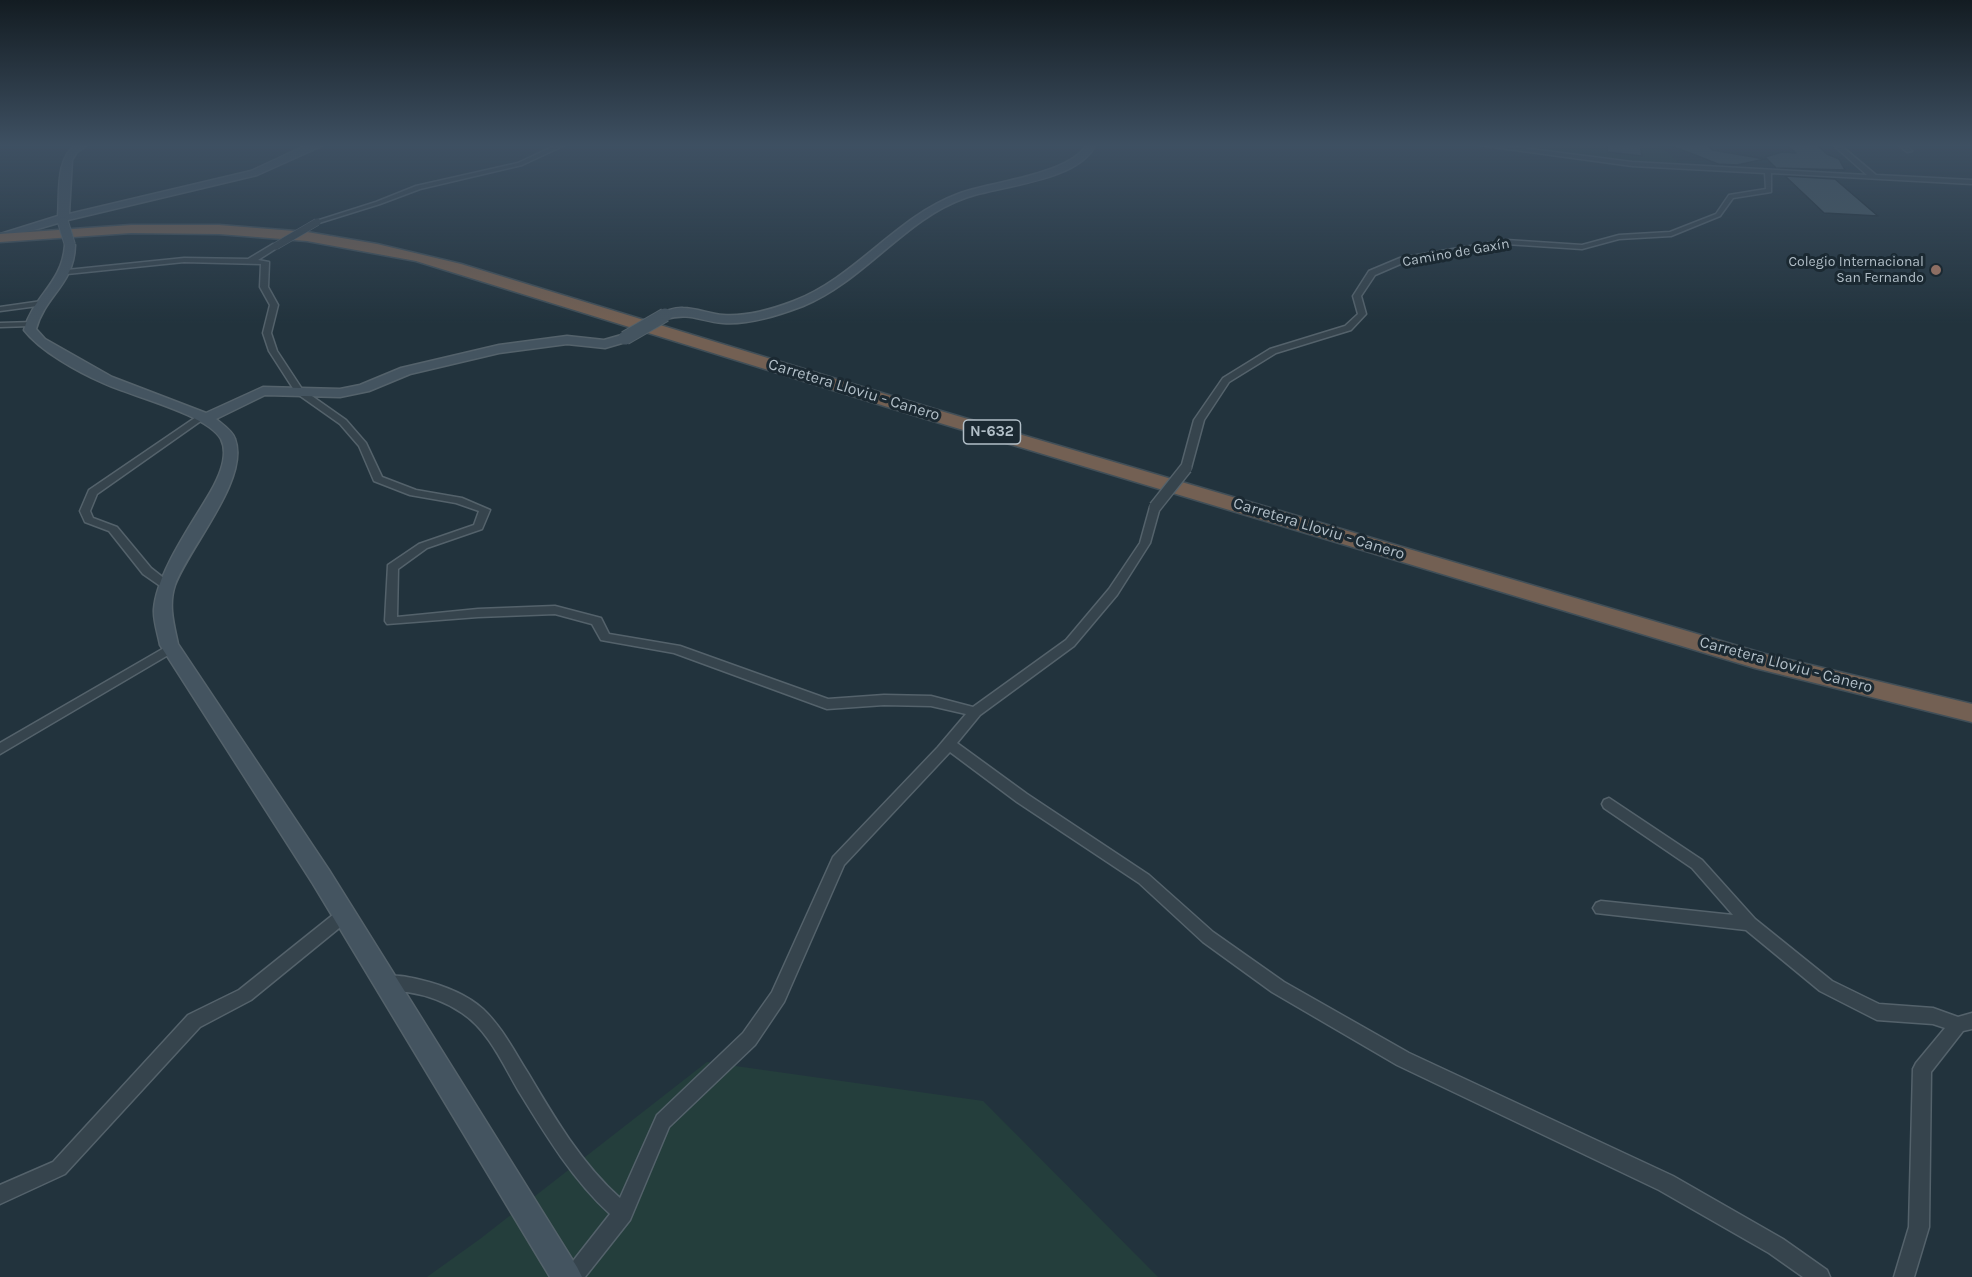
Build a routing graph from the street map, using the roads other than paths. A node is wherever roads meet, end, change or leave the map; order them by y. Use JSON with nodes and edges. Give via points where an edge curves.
{"nodes":[{"id":1,"x":64,"y":204,"type":"edge"},
{"id":2,"x":130,"y":204,"type":"edge"},
{"id":3,"x":376,"y":204,"type":"edge"},
{"id":4,"x":944,"y":204,"type":"edge"},
{"id":5,"x":1726,"y":204,"type":"edge"},
{"id":6,"x":63,"y":220,"type":"junction"},
{"id":7,"x":0,"y":237,"type":"edge"},
{"id":8,"x":249,"y":261,"type":"junction"},
{"id":9,"x":67,"y":272,"type":"junction"},
{"id":10,"x":42,"y":303,"type":"junction"},
{"id":11,"x":0,"y":309,"type":"edge"},
{"id":12,"x":31,"y":324,"type":"junction"},
{"id":13,"x":0,"y":325,"type":"edge"},
{"id":14,"x":299,"y":391,"type":"junction"},
{"id":15,"x":204,"y":417,"type":"junction"},
{"id":16,"x":166,"y":586,"type":"junction"},
{"id":17,"x":171,"y":648,"type":"junction"},
{"id":18,"x":975,"y":712,"type":"junction"},
{"id":19,"x":1972,"y":713,"type":"edge"},
{"id":20,"x":949,"y":744,"type":"junction"},
{"id":21,"x":0,"y":749,"type":"edge"},
{"id":22,"x":1609,"y":804,"type":"dead end"},
{"id":23,"x":1602,"y":908,"type":"dead end"},
{"id":24,"x":344,"y":915,"type":"junction"},
{"id":25,"x":1750,"y":924,"type":"junction"},
{"id":26,"x":386,"y":983,"type":"junction"},
{"id":27,"x":1965,"y":1023,"type":"edge"},
{"id":28,"x":0,"y":1195,"type":"edge"},
{"id":29,"x":623,"y":1214,"type":"junction"},
{"id":30,"x":567,"y":1277,"type":"edge"},
{"id":31,"x":573,"y":1277,"type":"edge"},
{"id":32,"x":1820,"y":1277,"type":"edge"},
{"id":33,"x":1904,"y":1277,"type":"edge"}],
"edges":[{"from":1,"to":6,"type":"street"},
{"from":2,"to":6,"type":"street"},
{"from":3,"to":8,"type":"street","bridge":true,"via":[[317,222]]},
{"from":4,"to":14,"type":"street","bridge":true,"via":[[831,286],[799,303],[749,318],[723,319],[682,311],[665,315],[625,338],[605,344],[539,342],[416,369],[340,393]]},
{"from":5,"to":18,"type":"street","name":"Camino de Gaxín","bridge":true,"via":[[1718,215],[1671,234],[1619,237],[1582,247],[1506,242],[1403,260],[1372,273],[1357,296],[1362,314],[1348,328],[1273,351],[1226,380],[1199,420],[1186,468],[1155,507],[1145,543],[1113,592],[1071,643]]},
{"from":6,"to":7,"type":"street"},
{"from":6,"to":9,"type":"street","bridge":true,"via":[[70,244]]},
{"from":7,"to":19,"type":"highway","name":"Carretera Lloviu - Canero","number":"N-632","via":[[79,231],[235,230],[348,242],[402,253],[1764,662]]},
{"from":8,"to":9,"type":"street","via":[[184,260]]},
{"from":8,"to":14,"type":"street","via":[[265,262],[264,287],[274,305],[267,333],[273,351]]},
{"from":9,"to":10,"type":"street"},
{"from":10,"to":11,"type":"street"},
{"from":10,"to":12,"type":"street"},
{"from":12,"to":13,"type":"street"},
{"from":12,"to":15,"type":"street","via":[[30,330],[41,342],[98,375]]},
{"from":14,"to":15,"type":"street","via":[[263,391]]},
{"from":14,"to":18,"type":"street","via":[[350,429],[363,445],[378,479],[414,493],[458,500],[485,510],[478,527],[423,546],[392,568],[391,621],[555,610],[597,621],[605,637],[675,649],[827,704],[931,701]]},
{"from":15,"to":16,"type":"street","via":[[228,438],[231,457],[226,478]]},
{"from":15,"to":16,"type":"street","via":[[93,492],[85,511],[89,520],[113,529],[147,571]]},
{"from":16,"to":17,"type":"street","via":[[162,612]]},
{"from":17,"to":21,"type":"street"},
{"from":17,"to":24,"type":"street"},
{"from":18,"to":20,"type":"street"},
{"from":20,"to":29,"type":"street","via":[[838,861],[778,997],[749,1039],[663,1121]]},
{"from":20,"to":32,"type":"street","via":[[1144,879],[1208,937],[1278,987],[1403,1059],[1666,1183],[1776,1246]]},
{"from":22,"to":25,"type":"street","via":[[1697,864]]},
{"from":23,"to":25,"type":"street"},
{"from":24,"to":26,"type":"street"},
{"from":24,"to":28,"type":"street","via":[[245,995],[195,1021],[59,1168]]},
{"from":25,"to":27,"type":"street","via":[[1826,986],[1877,1012]]},
{"from":26,"to":29,"type":"street","via":[[434,991],[471,1009],[500,1043],[555,1133],[602,1197]]},
{"from":26,"to":30,"type":"street"},
{"from":27,"to":33,"type":"street","via":[[1922,1069],[1918,1227]]},
{"from":29,"to":31,"type":"street"}]}
